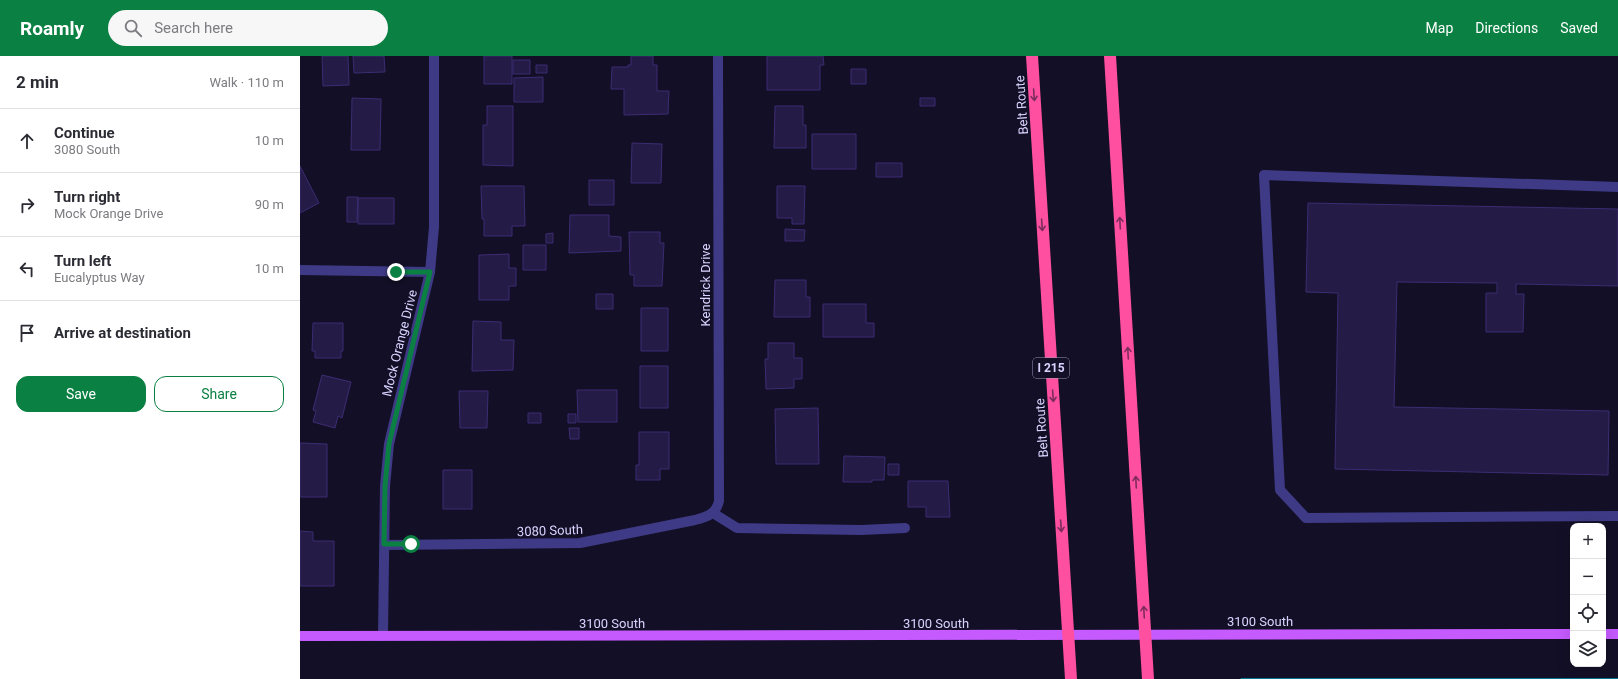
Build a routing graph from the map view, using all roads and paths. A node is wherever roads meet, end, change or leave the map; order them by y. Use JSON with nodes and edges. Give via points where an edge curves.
{"nodes":[{"id":1,"x":434,"y":56,"type":"edge"},
{"id":2,"x":718,"y":56,"type":"edge"},
{"id":3,"x":1032,"y":56,"type":"edge"},
{"id":4,"x":1110,"y":56,"type":"edge"},
{"id":5,"x":1618,"y":187,"type":"edge"},
{"id":6,"x":300,"y":270,"type":"edge"},
{"id":7,"x":430,"y":272,"type":"junction"},
{"id":8,"x":713,"y":513,"type":"junction"},
{"id":9,"x":1618,"y":516,"type":"edge"},
{"id":10,"x":905,"y":528,"type":"dead end"},
{"id":11,"x":384,"y":544,"type":"junction"},
{"id":12,"x":1570,"y":634,"type":"edge"},
{"id":13,"x":1606,"y":634,"type":"edge"},
{"id":14,"x":1618,"y":634,"type":"edge"},
{"id":15,"x":300,"y":636,"type":"edge"},
{"id":16,"x":383,"y":636,"type":"junction"},
{"id":17,"x":1071,"y":679,"type":"edge"},
{"id":18,"x":1148,"y":679,"type":"edge"}],
"edges":[{"from":1,"to":7,"type":"street","name":"Mock Orange Drive","via":[[434,227]]},
{"from":2,"to":8,"type":"street","name":"Kendrick Drive","via":[[719,501]]},
{"from":3,"to":17,"type":"highway","name":"Belt Route","number":"I 215","one_way":true},
{"from":18,"to":4,"type":"highway","one_way":true},
{"from":5,"to":9,"type":"street","via":[[1264,175],[1280,490],[1306,518]]},
{"from":6,"to":7,"type":"street"},
{"from":7,"to":11,"type":"street","name":"Mock Orange Drive","via":[[389,444]]},
{"from":8,"to":10,"type":"street","via":[[737,528]]},
{"from":8,"to":11,"type":"street","name":"3080 South","via":[[695,520],[580,543]]},
{"from":11,"to":16,"type":"street","name":"Mock Orange Drive"},
{"from":12,"to":16,"type":"main road","name":"3100 South"},
{"from":13,"to":14,"type":"main road"},
{"from":15,"to":16,"type":"main road","name":"3100 South"}]}
